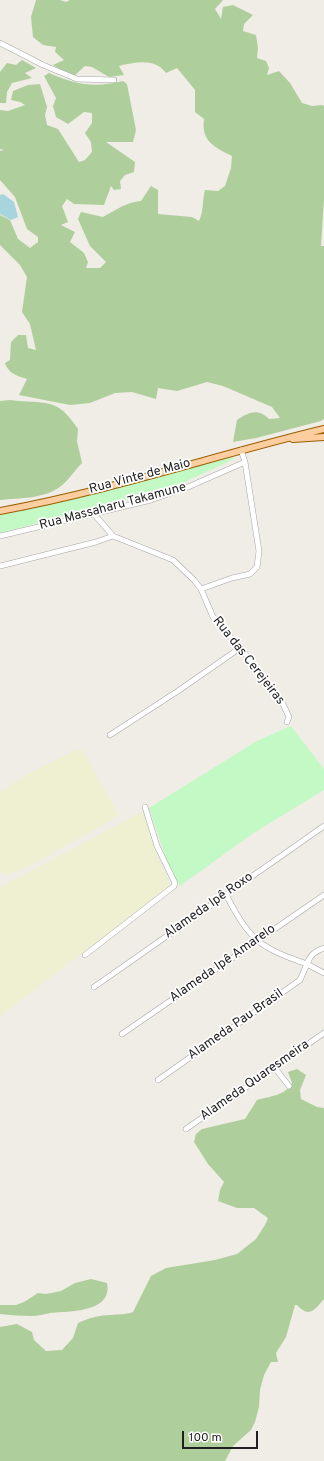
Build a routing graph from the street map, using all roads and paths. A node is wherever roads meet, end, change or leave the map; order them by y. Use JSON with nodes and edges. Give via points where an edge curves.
{"nodes":[{"id":1,"x":0,"y":43,"type":"edge"},
{"id":2,"x":114,"y":80,"type":"dead end"},
{"id":3,"x":324,"y":429,"type":"edge"},
{"id":4,"x":324,"y":437,"type":"edge"},
{"id":5,"x":280,"y":439,"type":"junction"},
{"id":6,"x":241,"y":450,"type":"junction"},
{"id":7,"x":245,"y":462,"type":"junction"},
{"id":8,"x":0,"y":511,"type":"edge"},
{"id":9,"x":94,"y":514,"type":"junction"},
{"id":10,"x":0,"y":536,"type":"edge"},
{"id":11,"x":113,"y":536,"type":"junction"},
{"id":12,"x":0,"y":566,"type":"edge"},
{"id":13,"x":201,"y":589,"type":"junction"},
{"id":14,"x":240,"y":648,"type":"junction"},
{"id":15,"x":287,"y":722,"type":"dead end"},
{"id":16,"x":110,"y":735,"type":"dead end"},
{"id":17,"x":145,"y":807,"type":"dead end"},
{"id":18,"x":324,"y":826,"type":"edge"},
{"id":19,"x":226,"y":894,"type":"junction"},
{"id":20,"x":324,"y":895,"type":"edge"},
{"id":21,"x":258,"y":940,"type":"junction"},
{"id":22,"x":324,"y":948,"type":"edge"},
{"id":23,"x":85,"y":955,"type":"dead end"},
{"id":24,"x":307,"y":964,"type":"junction"},
{"id":25,"x":324,"y":973,"type":"edge"},
{"id":26,"x":94,"y":987,"type":"dead end"},
{"id":27,"x":324,"y":1033,"type":"edge"},
{"id":28,"x":122,"y":1034,"type":"dead end"},
{"id":29,"x":274,"y":1068,"type":"junction"},
{"id":30,"x":158,"y":1080,"type":"dead end"},
{"id":31,"x":289,"y":1086,"type":"dead end"},
{"id":32,"x":186,"y":1129,"type":"dead end"}],
"edges":[{"from":1,"to":2,"type":"street","via":[[77,79]]},
{"from":3,"to":5,"type":"main road","name":"Rua Vinte de Maio"},
{"from":4,"to":5,"type":"main road","name":"Rua Vinte de Maio"},
{"from":5,"to":6,"type":"main road","name":"Rua Vinte de Maio"},
{"from":6,"to":7,"type":"street"},
{"from":6,"to":8,"type":"main road","name":"Rua Vinte de Maio","via":[[125,483]]},
{"from":7,"to":9,"type":"street","name":"Rua Massaharu Takamune","via":[[178,491]]},
{"from":7,"to":13,"type":"street","via":[[259,551],[257,567],[250,574]]},
{"from":9,"to":10,"type":"street","name":"Rua Massaharu Takamune"},
{"from":9,"to":11,"type":"street","name":"Rua das Cerejeiras"},
{"from":11,"to":12,"type":"street"},
{"from":11,"to":13,"type":"street","name":"Rua das Cerejeiras","via":[[173,560]]},
{"from":13,"to":14,"type":"street","name":"Rua das Cerejeiras","via":[[213,617]]},
{"from":14,"to":15,"type":"street","name":"Rua das Cerejeiras","via":[[283,704],[289,717]]},
{"from":14,"to":16,"type":"street"},
{"from":17,"to":23,"type":"street","via":[[174,886]]},
{"from":18,"to":19,"type":"street","name":"Alameda Ipê Roxo"},
{"from":19,"to":21,"type":"street","via":[[235,911]]},
{"from":19,"to":26,"type":"street","name":"Alameda Ipê Roxo"},
{"from":20,"to":21,"type":"street","name":"Alameda Ipê Amarelo"},
{"from":21,"to":24,"type":"street","via":[[266,947]]},
{"from":21,"to":28,"type":"street","name":"Alameda Ipê Amarelo"},
{"from":22,"to":24,"type":"street","name":"Alameda Pau Brasil","via":[[316,951]]},
{"from":24,"to":25,"type":"street"},
{"from":24,"to":30,"type":"street","name":"Alameda Pau Brasil","via":[[300,980]]},
{"from":27,"to":29,"type":"street","name":"Alameda Quaresmeira"},
{"from":29,"to":31,"type":"street"},
{"from":29,"to":32,"type":"street","name":"Alameda Quaresmeira"}]}
